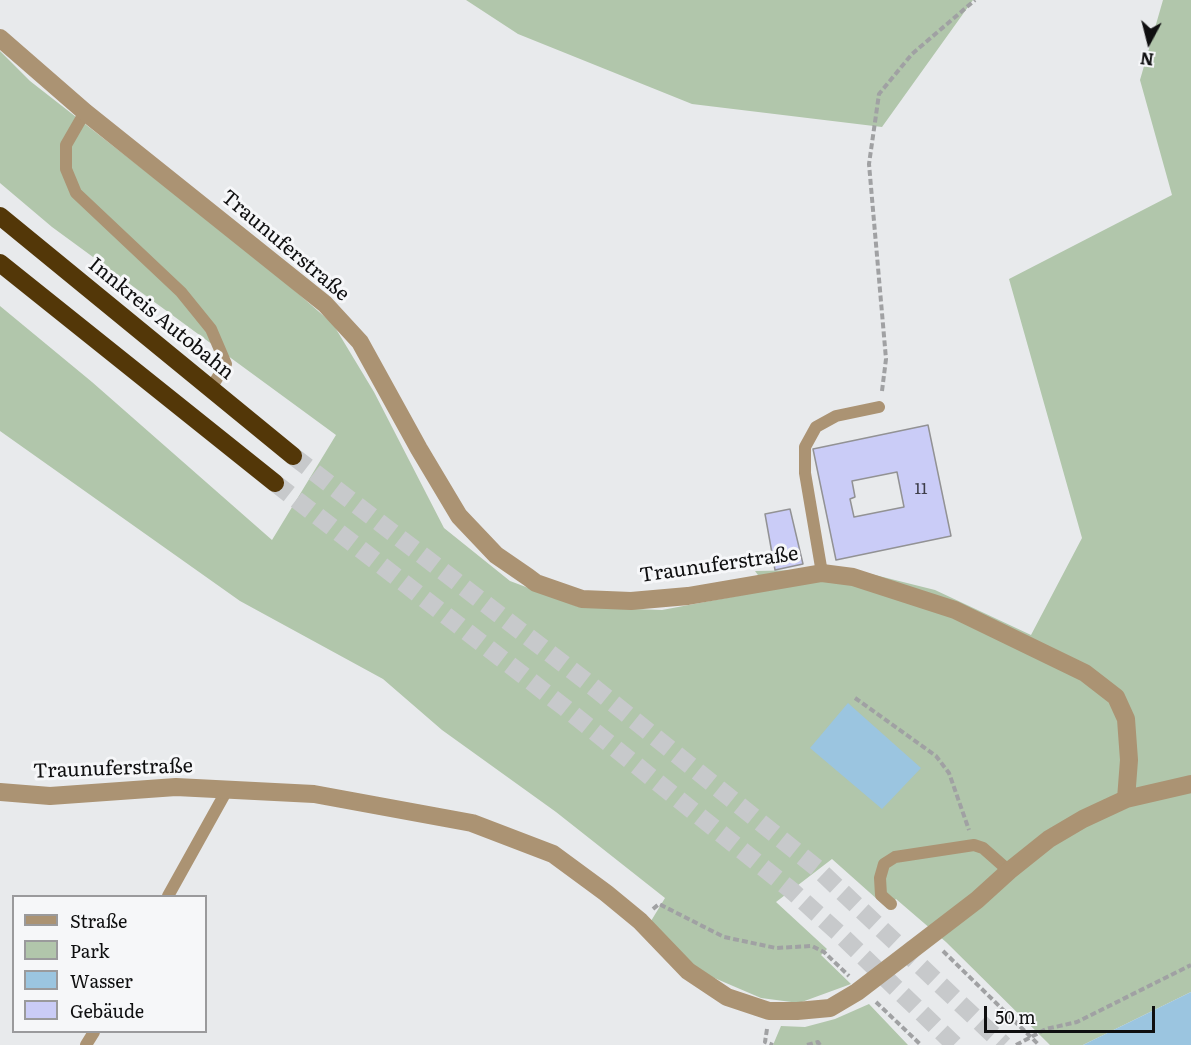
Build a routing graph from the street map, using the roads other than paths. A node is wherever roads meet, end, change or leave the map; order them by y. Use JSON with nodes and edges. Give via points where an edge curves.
{"nodes":[{"id":1,"x":0,"y":38,"type":"edge"},
{"id":2,"x":85,"y":112,"type":"junction"},
{"id":3,"x":0,"y":216,"type":"edge"},
{"id":4,"x":0,"y":263,"type":"edge"},
{"id":5,"x":211,"y":388,"type":"junction"},
{"id":6,"x":879,"y":407,"type":"road end"},
{"id":7,"x":294,"y":456,"type":"tunnel mouth"},
{"id":8,"x":275,"y":483,"type":"tunnel mouth"},
{"id":9,"x":822,"y":573,"type":"junction"},
{"id":10,"x":1191,"y":784,"type":"edge"},
{"id":11,"x":227,"y":790,"type":"junction"},
{"id":12,"x":0,"y":792,"type":"edge"},
{"id":13,"x":1126,"y":800,"type":"junction"},
{"id":14,"x":1009,"y":871,"type":"junction"},
{"id":15,"x":169,"y":895,"type":"edge"},
{"id":16,"x":891,"y":904,"type":"dead end"}],
"edges":[{"from":1,"to":2,"type":"street","name":"Traunuferstraße"},
{"from":2,"to":5,"type":"lane","via":[[66,145],[66,169],[76,193],[181,292],[211,329],[226,364]]},
{"from":2,"to":9,"type":"street","name":"Traunuferstraße","via":[[325,304],[360,342],[459,516],[496,555],[536,583],[582,599],[631,601],[688,596]]},
{"from":3,"to":5,"type":"highway","name":"Innkreis Autobahn"},
{"from":4,"to":8,"type":"highway"},
{"from":5,"to":7,"type":"highway","name":"Innkreis Autobahn"},
{"from":6,"to":9,"type":"lane","via":[[836,416],[816,427],[806,447],[805,473]]},
{"from":9,"to":13,"type":"street","name":"Traunuferstraße","via":[[853,577],[955,610],[1085,673],[1116,697],[1126,719]]},
{"from":10,"to":13,"type":"street","name":"Traunuferstraße"},
{"from":11,"to":12,"type":"street","name":"Traunuferstraße","via":[[176,787],[50,796]]},
{"from":11,"to":14,"type":"street","name":"Traunuferstraße","via":[[314,794],[472,824],[553,854],[640,921],[688,971],[728,997],[769,1011],[830,1008],[884,972]]},
{"from":11,"to":15,"type":"lane"},
{"from":13,"to":14,"type":"street","name":"Traunuferstraße","via":[[1049,839]]},
{"from":14,"to":16,"type":"lane","via":[[974,845],[895,857],[884,864],[880,878],[881,895]]}]}
